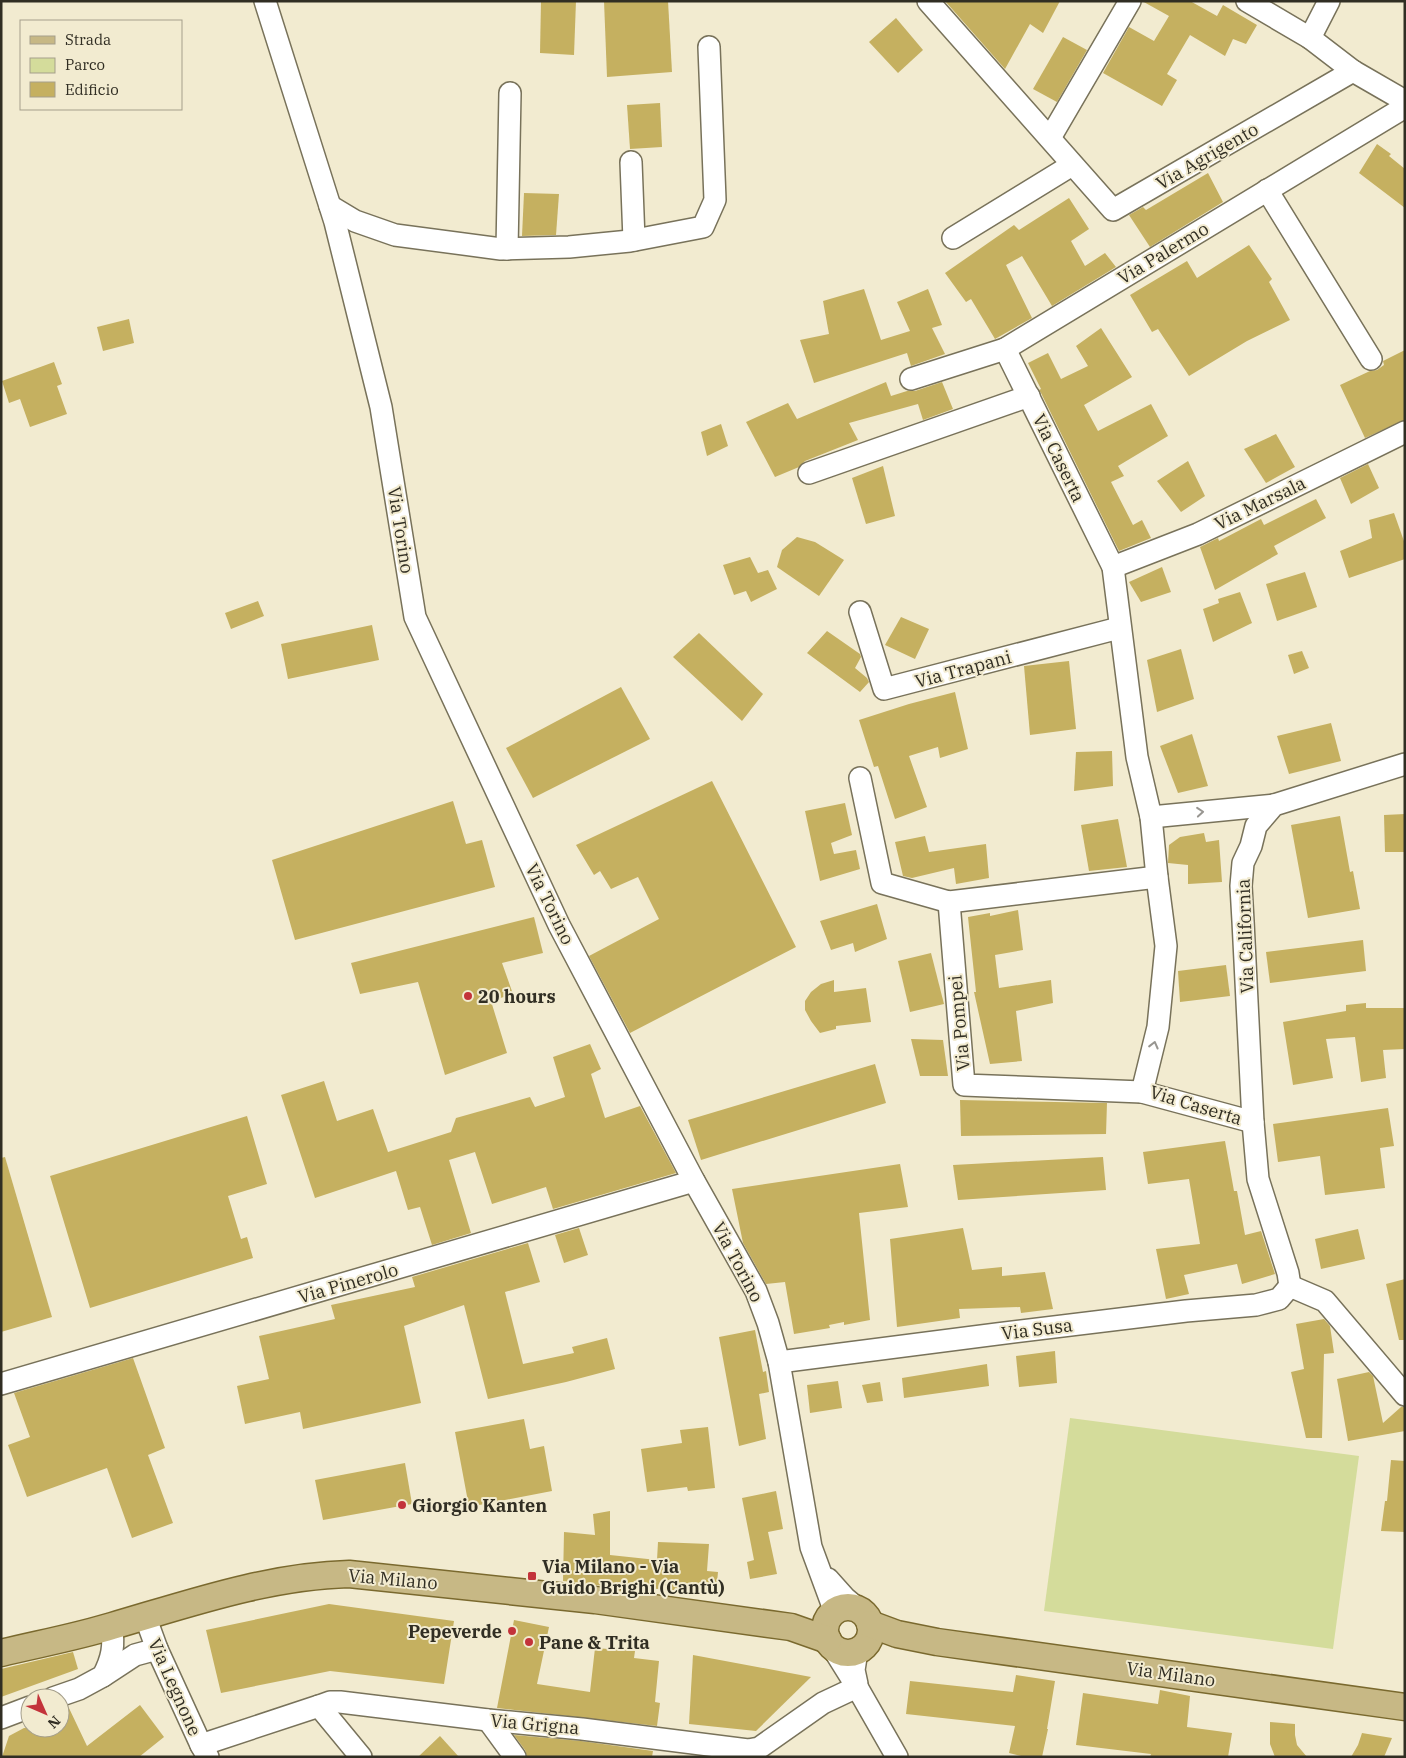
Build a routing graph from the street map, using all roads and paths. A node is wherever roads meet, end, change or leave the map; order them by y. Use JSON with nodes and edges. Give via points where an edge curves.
{"nodes":[{"id":1,"x":265,"y":1,"type":"edge"},
{"id":2,"x":928,"y":1,"type":"edge"},
{"id":3,"x":1130,"y":1,"type":"edge"},
{"id":4,"x":1247,"y":1,"type":"edge"},
{"id":5,"x":1329,"y":1,"type":"edge"},
{"id":6,"x":1310,"y":38,"type":"junction"},
{"id":7,"x":709,"y":47,"type":"dead end"},
{"id":8,"x":1353,"y":71,"type":"junction"},
{"id":9,"x":510,"y":93,"type":"dead end"},
{"id":10,"x":1405,"y":102,"type":"edge"},
{"id":11,"x":1405,"y":107,"type":"edge"},
{"id":12,"x":1050,"y":138,"type":"junction"},
{"id":13,"x":631,"y":162,"type":"dead end"},
{"id":14,"x":1072,"y":165,"type":"junction"},
{"id":15,"x":1267,"y":190,"type":"junction"},
{"id":16,"x":332,"y":214,"type":"junction"},
{"id":17,"x":953,"y":238,"type":"dead end"},
{"id":18,"x":634,"y":240,"type":"junction"},
{"id":19,"x":507,"y":249,"type":"junction"},
{"id":20,"x":1005,"y":348,"type":"junction"},
{"id":21,"x":1371,"y":359,"type":"dead end"},
{"id":22,"x":911,"y":379,"type":"dead end"},
{"id":23,"x":1029,"y":396,"type":"junction"},
{"id":24,"x":1405,"y":432,"type":"edge"},
{"id":25,"x":809,"y":473,"type":"dead end"},
{"id":26,"x":1113,"y":567,"type":"junction"},
{"id":27,"x":860,"y":612,"type":"dead end"},
{"id":28,"x":1120,"y":628,"type":"junction"},
{"id":29,"x":1405,"y":764,"type":"edge"},
{"id":30,"x":860,"y":778,"type":"dead end"},
{"id":31,"x":1274,"y":805,"type":"junction"},
{"id":32,"x":1151,"y":817,"type":"junction"},
{"id":33,"x":1157,"y":877,"type":"junction"},
{"id":34,"x":949,"y":902,"type":"junction"},
{"id":35,"x":1142,"y":1092,"type":"junction"},
{"id":36,"x":1253,"y":1122,"type":"junction"},
{"id":37,"x":694,"y":1181,"type":"junction"},
{"id":38,"x":1290,"y":1286,"type":"junction"},
{"id":39,"x":779,"y":1362,"type":"junction"},
{"id":40,"x":1,"y":1384,"type":"edge"},
{"id":41,"x":1405,"y":1395,"type":"edge"},
{"id":42,"x":145,"y":1616,"type":"junction"},
{"id":43,"x":110,"y":1626,"type":"junction"},
{"id":44,"x":846,"y":1631,"type":"junction"},
{"id":45,"x":157,"y":1649,"type":"junction"},
{"id":46,"x":1,"y":1653,"type":"edge"},
{"id":47,"x":103,"y":1676,"type":"junction"},
{"id":48,"x":858,"y":1687,"type":"junction"},
{"id":49,"x":70,"y":1692,"type":"edge"},
{"id":50,"x":318,"y":1706,"type":"junction"},
{"id":51,"x":1405,"y":1707,"type":"edge"},
{"id":52,"x":20,"y":1711,"type":"edge"},
{"id":53,"x":1,"y":1718,"type":"edge"},
{"id":54,"x":488,"y":1720,"type":"junction"},
{"id":55,"x":205,"y":1751,"type":"edge"},
{"id":56,"x":761,"y":1752,"type":"edge"},
{"id":57,"x":361,"y":1757,"type":"edge"},
{"id":58,"x":516,"y":1757,"type":"edge"},
{"id":59,"x":897,"y":1757,"type":"edge"}],
"edges":[{"from":1,"to":16,"type":"street","name":"Via Torino"},
{"from":2,"to":12,"type":"street","name":"Via Agrigento"},
{"from":3,"to":12,"type":"street"},
{"from":4,"to":6,"type":"street"},
{"from":5,"to":6,"type":"street"},
{"from":6,"to":8,"type":"street"},
{"from":7,"to":18,"type":"street","via":[[715,200],[703,227]]},
{"from":8,"to":10,"type":"street"},
{"from":8,"to":14,"type":"street","name":"Via Agrigento","via":[[1113,210]]},
{"from":9,"to":19,"type":"street"},
{"from":11,"to":15,"type":"street","name":"Via Palermo"},
{"from":12,"to":14,"type":"street","name":"Via Agrigento"},
{"from":13,"to":18,"type":"street"},
{"from":14,"to":17,"type":"street"},
{"from":15,"to":20,"type":"street","name":"Via Palermo"},
{"from":15,"to":21,"type":"street"},
{"from":16,"to":19,"type":"street","via":[[396,235]]},
{"from":16,"to":37,"type":"street","name":"Via Torino","via":[[381,407],[415,617],[559,925]]},
{"from":18,"to":19,"type":"street"},
{"from":20,"to":22,"type":"street","name":"Via Palermo"},
{"from":20,"to":23,"type":"street","name":"Via Caserta"},
{"from":23,"to":25,"type":"street"},
{"from":23,"to":26,"type":"street","name":"Via Caserta"},
{"from":24,"to":26,"type":"street","name":"Via Marsala","via":[[1198,534]]},
{"from":26,"to":28,"type":"street","name":"Via Caserta"},
{"from":27,"to":28,"type":"street","name":"Via Trapani","via":[[884,689]]},
{"from":28,"to":32,"type":"street","name":"Via Caserta","via":[[1137,757]]},
{"from":29,"to":31,"type":"street"},
{"from":30,"to":34,"type":"street","via":[[882,883]]},
{"from":32,"to":31,"type":"street","one_way":true},
{"from":31,"to":36,"type":"street","name":"Via California","via":[[1256,826],[1243,863],[1241,886]]},
{"from":32,"to":33,"type":"street","name":"Via Caserta"},
{"from":33,"to":34,"type":"street"},
{"from":35,"to":33,"type":"street","name":"Via Caserta","one_way":true,"via":[[1158,1027],[1166,946]]},
{"from":34,"to":35,"type":"street","name":"Via Pompei","via":[[964,1085]]},
{"from":35,"to":36,"type":"street","name":"Via Caserta"},
{"from":36,"to":38,"type":"street","name":"Via Caserta","via":[[1258,1178]]},
{"from":37,"to":39,"type":"street","name":"Via Torino","via":[[756,1291]]},
{"from":37,"to":40,"type":"street","name":"Via Pinerolo"},
{"from":38,"to":39,"type":"street","name":"Via Susa","via":[[1278,1299],[1256,1305]]},
{"from":38,"to":41,"type":"street","via":[[1325,1301]]},
{"from":39,"to":44,"type":"street","name":"Via Torino","via":[[806,1527],[817,1565],[837,1590]]},
{"from":42,"to":43,"type":"main road","name":"Via Milano"},
{"from":42,"to":44,"type":"main road","name":"Via Milano","via":[[254,1587],[330,1574],[349,1574]]},
{"from":42,"to":45,"type":"street","name":"Via Legnone"},
{"from":43,"to":46,"type":"main road","name":"Via Milano"},
{"from":43,"to":47,"type":"street","via":[[113,1653]]},
{"from":44,"to":48,"type":"street","name":"Via Torino"},
{"from":44,"to":51,"type":"main road","name":"Via Milano","via":[[897,1634]]},
{"from":45,"to":47,"type":"street","via":[[136,1655]]},
{"from":45,"to":55,"type":"street","name":"Via Legnone"},
{"from":47,"to":49,"type":"street"},
{"from":48,"to":56,"type":"street","name":"Via Grigna","via":[[823,1703]]},
{"from":48,"to":59,"type":"street","name":"Via Torino"},
{"from":50,"to":54,"type":"street","name":"Via Grigna","via":[[340,1702]]},
{"from":50,"to":55,"type":"street","name":"Via Grigna"},
{"from":50,"to":57,"type":"street"},
{"from":52,"to":53,"type":"street"},
{"from":54,"to":56,"type":"street","name":"Via Grigna","via":[[582,1728]]},
{"from":54,"to":58,"type":"street"}]}
